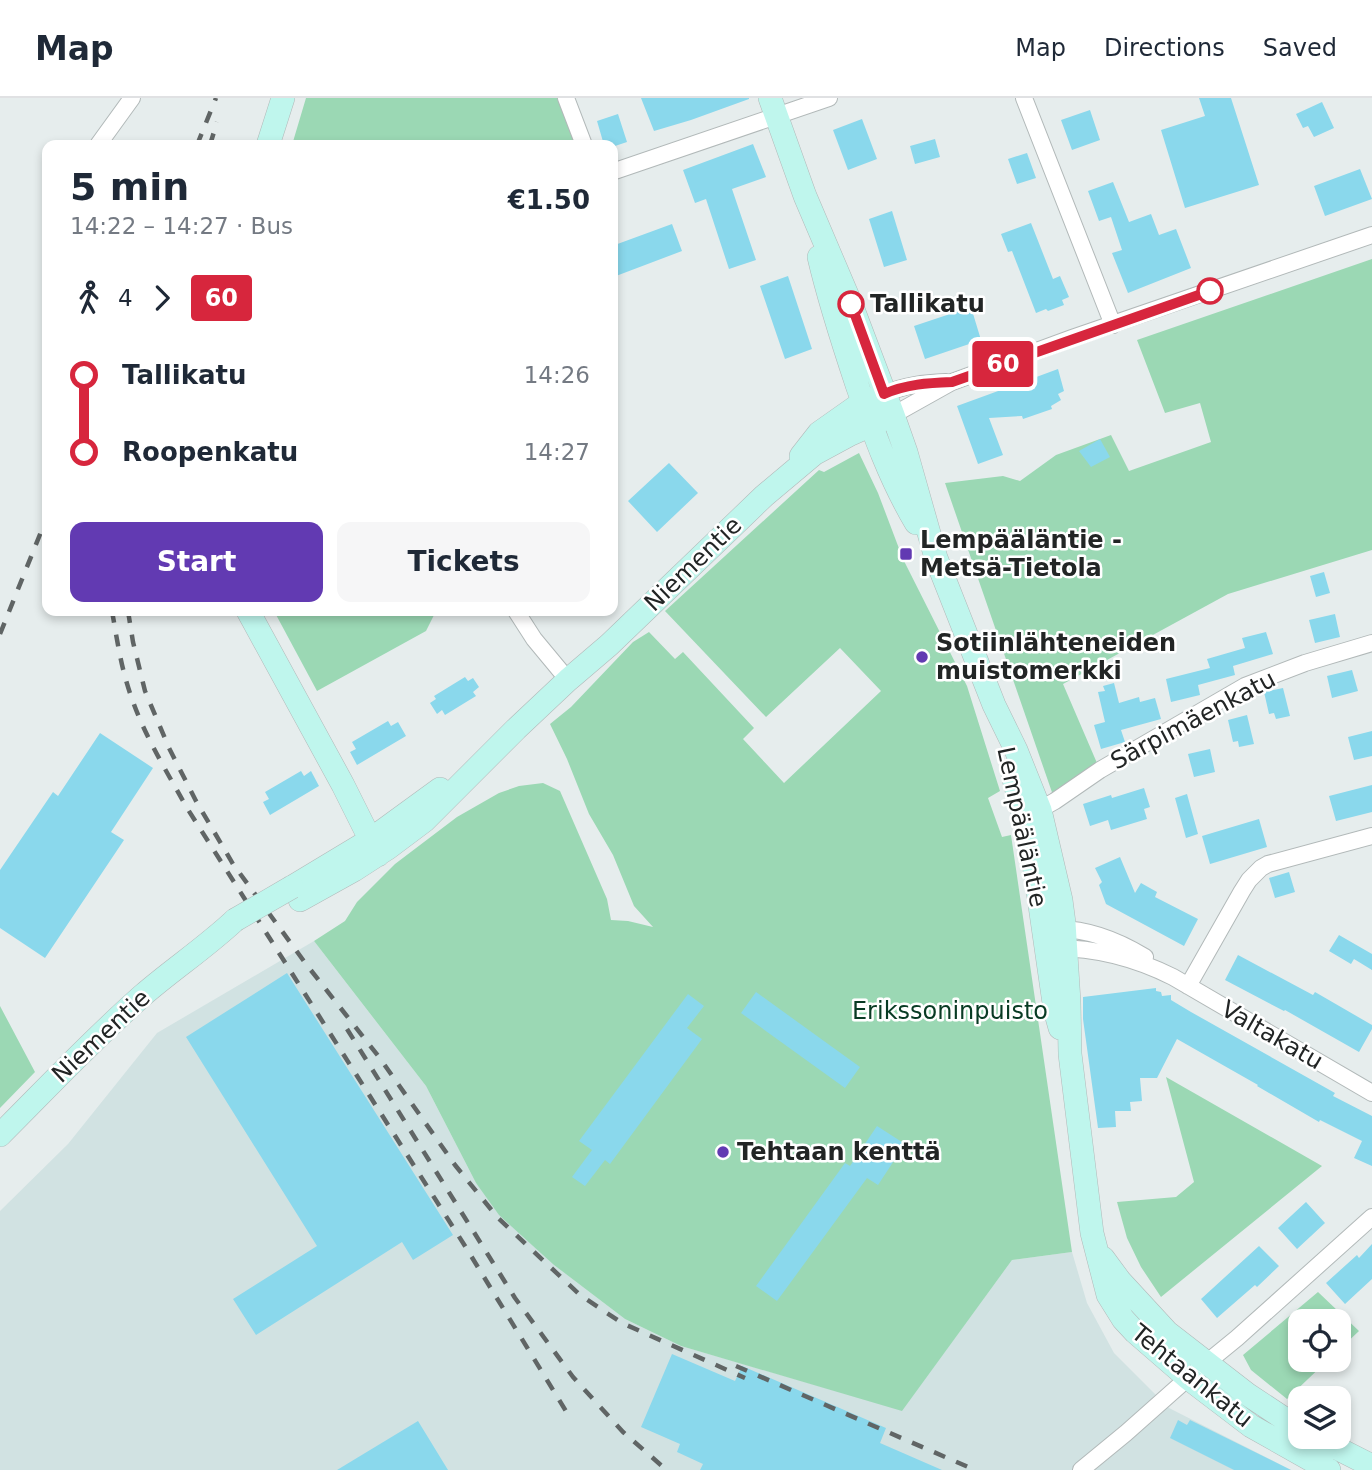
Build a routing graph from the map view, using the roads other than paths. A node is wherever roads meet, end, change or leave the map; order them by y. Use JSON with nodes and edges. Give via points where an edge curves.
{"nodes":[{"id":1,"x":132,"y":98,"type":"edge"},
{"id":2,"x":283,"y":98,"type":"edge"},
{"id":3,"x":566,"y":98,"type":"edge"},
{"id":4,"x":829,"y":98,"type":"edge"},
{"id":5,"x":1024,"y":98,"type":"edge"},
{"id":6,"x":773,"y":107,"type":"edge"},
{"id":7,"x":102,"y":140,"type":"edge"},
{"id":8,"x":270,"y":140,"type":"edge"},
{"id":9,"x":582,"y":140,"type":"edge"},
{"id":10,"x":618,"y":170,"type":"edge"},
{"id":11,"x":1372,"y":235,"type":"edge"},
{"id":12,"x":1113,"y":325,"type":"junction"},
{"id":13,"x":952,"y":382,"type":"junction"},
{"id":14,"x":880,"y":404,"type":"junction"},
{"id":15,"x":871,"y":425,"type":"junction"},
{"id":16,"x":776,"y":485,"type":"junction"},
{"id":17,"x":936,"y":558,"type":"junction"},
{"id":18,"x":251,"y":616,"type":"edge"},
{"id":19,"x":519,"y":616,"type":"edge"},
{"id":20,"x":1372,"y":643,"type":"edge"},
{"id":21,"x":568,"y":680,"type":"junction"},
{"id":22,"x":1032,"y":814,"type":"junction"},
{"id":23,"x":1372,"y":836,"type":"edge"},
{"id":24,"x":380,"y":843,"type":"junction"},
{"id":25,"x":1055,"y":939,"type":"junction"},
{"id":26,"x":1188,"y":986,"type":"junction"},
{"id":27,"x":1372,"y":1093,"type":"edge"},
{"id":28,"x":0,"y":1135,"type":"edge"},
{"id":29,"x":1372,"y":1217,"type":"edge"},
{"id":30,"x":1096,"y":1247,"type":"junction"},
{"id":31,"x":1207,"y":1362,"type":"junction"},
{"id":32,"x":1188,"y":1378,"type":"junction"},
{"id":33,"x":1288,"y":1421,"type":"edge"},
{"id":34,"x":1339,"y":1449,"type":"edge"},
{"id":35,"x":1372,"y":1466,"type":"edge"},
{"id":36,"x":1081,"y":1470,"type":"edge"},
{"id":37,"x":1329,"y":1470,"type":"edge"}],
"edges":[{"from":1,"to":7,"type":"street"},
{"from":2,"to":8,"type":"main road"},
{"from":3,"to":9,"type":"street"},
{"from":4,"to":6,"type":"street"},
{"from":5,"to":12,"type":"street"},
{"from":6,"to":10,"type":"street"},
{"from":6,"to":14,"type":"main road","name":"Lempääläntie","via":[[851,304]]},
{"from":11,"to":12,"type":"street"},
{"from":12,"to":13,"type":"street"},
{"from":13,"to":14,"type":"street"},
{"from":13,"to":14,"type":"street","via":[[898,388]]},
{"from":14,"to":15,"type":"main road","name":"Niementie"},
{"from":14,"to":16,"type":"main road","name":"Niementie","via":[[819,433]]},
{"from":14,"to":17,"type":"main road","name":"Lempääläntie","via":[[906,452]]},
{"from":15,"to":16,"type":"main road","name":"Niementie","via":[[814,454]]},
{"from":15,"to":17,"type":"main road","name":"Lempääläntie","via":[[892,480]]},
{"from":16,"to":21,"type":"main road","name":"Niementie"},
{"from":17,"to":22,"type":"main road","name":"Lempääläntie","via":[[1016,750]]},
{"from":18,"to":24,"type":"main road"},
{"from":19,"to":21,"type":"street"},
{"from":20,"to":22,"type":"street","name":"Särpimäenkatu","via":[[1245,686]]},
{"from":21,"to":24,"type":"main road","name":"Niementie","via":[[424,821]]},
{"from":22,"to":25,"type":"main road","name":"Lempääläntie","via":[[1061,900]]},
{"from":23,"to":26,"type":"street","via":[[1261,868],[1242,891]]},
{"from":24,"to":28,"type":"main road","name":"Niementie","bridge":true,"via":[[185,961],[142,996]]},
{"from":25,"to":26,"type":"street","name":"Valtakatu","via":[[1151,966]]},
{"from":25,"to":30,"type":"main road","name":"Tehtaankatu","via":[[1055,1010],[1070,1054]]},
{"from":26,"to":27,"type":"street","name":"Valtakatu"},
{"from":29,"to":31,"type":"street"},
{"from":30,"to":31,"type":"main road","name":"Tehtaankatu","via":[[1148,1313]]},
{"from":30,"to":32,"type":"main road","name":"Tehtaankatu","via":[[1108,1295],[1123,1319]]},
{"from":31,"to":32,"type":"street"},
{"from":31,"to":33,"type":"main road","name":"Tehtaankatu"},
{"from":32,"to":36,"type":"street"},
{"from":32,"to":37,"type":"main road","name":"Tehtaankatu","via":[[1251,1426]]},
{"from":34,"to":35,"type":"main road"}]}
